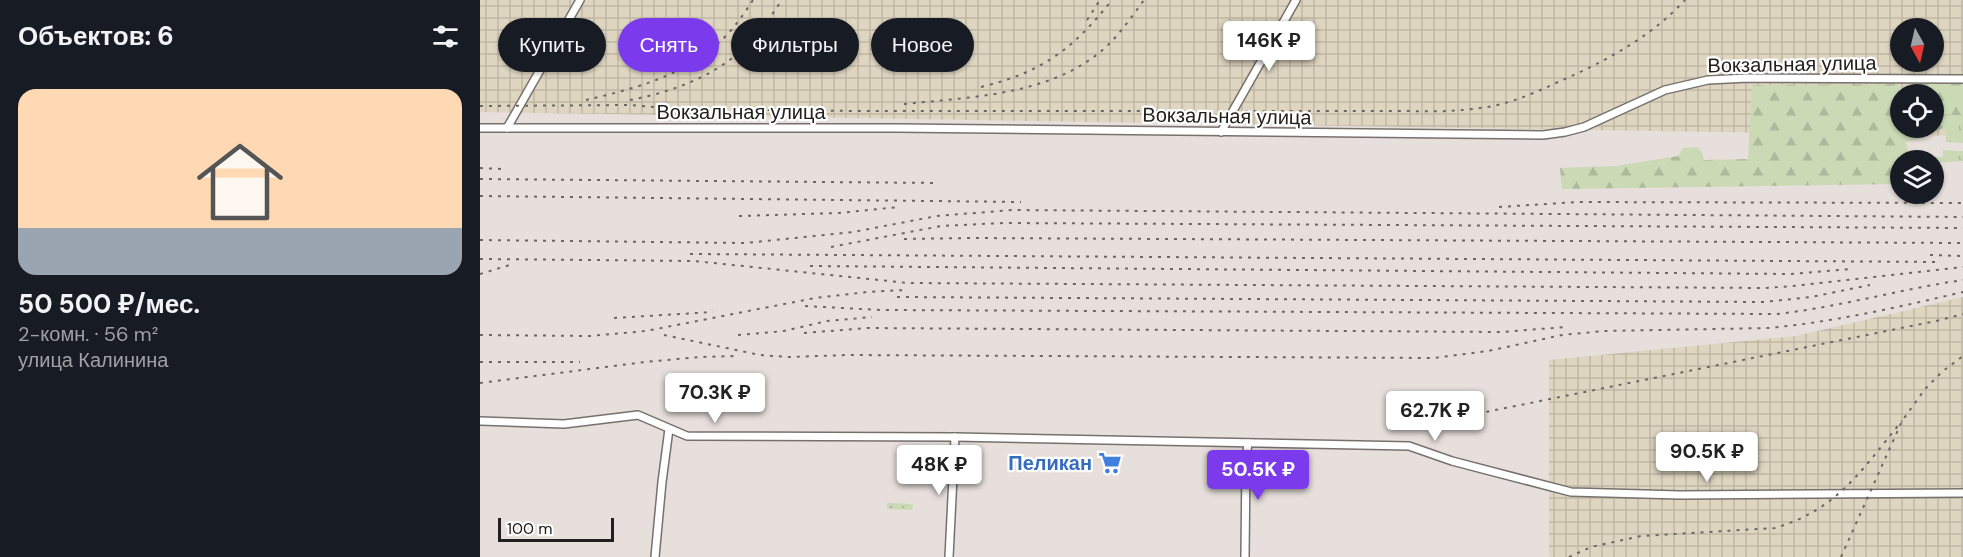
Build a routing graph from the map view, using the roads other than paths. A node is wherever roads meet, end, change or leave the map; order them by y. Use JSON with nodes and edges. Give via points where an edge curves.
{"nodes":[{"id":1,"x":580,"y":0,"type":"edge"},
{"id":2,"x":1296,"y":0,"type":"edge"},
{"id":3,"x":1963,"y":79,"type":"edge"},
{"id":4,"x":480,"y":128,"type":"edge"},
{"id":5,"x":507,"y":128,"type":"junction"},
{"id":6,"x":1221,"y":132,"type":"junction"},
{"id":7,"x":480,"y":421,"type":"edge"},
{"id":8,"x":669,"y":429,"type":"junction"},
{"id":9,"x":955,"y":437,"type":"junction"},
{"id":10,"x":1248,"y":443,"type":"junction"},
{"id":11,"x":1963,"y":493,"type":"edge"},
{"id":12,"x":655,"y":557,"type":"edge"},
{"id":13,"x":949,"y":557,"type":"edge"},
{"id":14,"x":1245,"y":557,"type":"edge"}],
"edges":[{"from":1,"to":5,"type":"street"},
{"from":2,"to":6,"type":"street"},
{"from":3,"to":6,"type":"street","name":"Вокзальная улица","via":[[1708,80],[1665,90],[1584,127],[1543,135]]},
{"from":4,"to":5,"type":"street","name":"Вокзальная улица"},
{"from":5,"to":6,"type":"street","name":"Вокзальная улица"},
{"from":7,"to":8,"type":"street","via":[[564,424],[638,415]]},
{"from":8,"to":9,"type":"street","via":[[687,436]]},
{"from":8,"to":12,"type":"street"},
{"from":9,"to":10,"type":"street"},
{"from":9,"to":13,"type":"street"},
{"from":10,"to":11,"type":"street","via":[[1409,446],[1572,492]]},
{"from":10,"to":14,"type":"street"}]}
